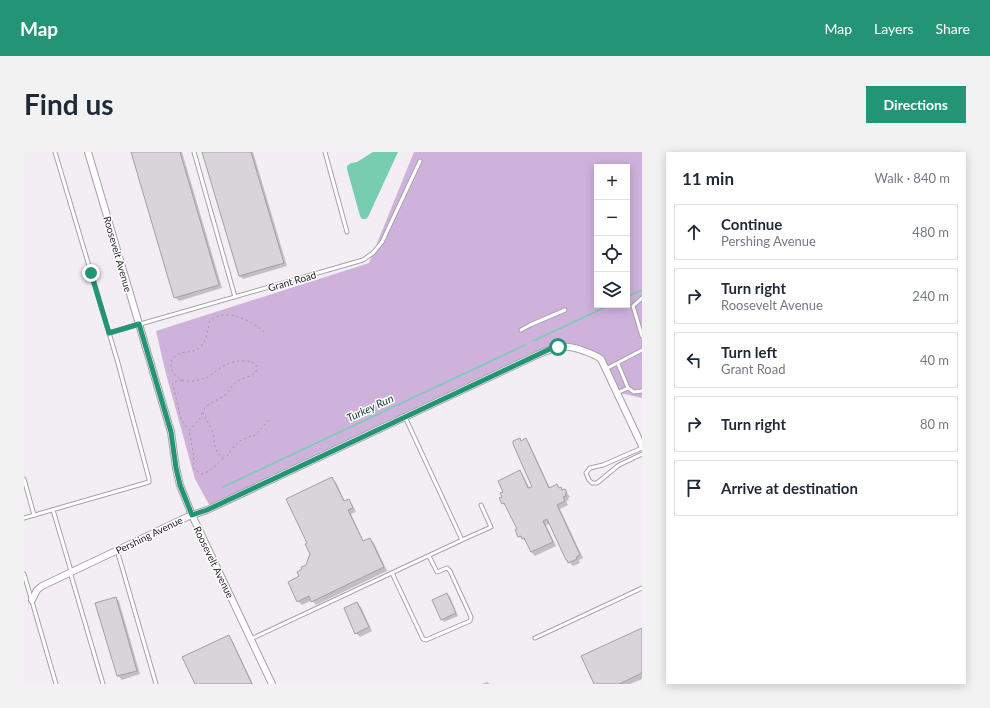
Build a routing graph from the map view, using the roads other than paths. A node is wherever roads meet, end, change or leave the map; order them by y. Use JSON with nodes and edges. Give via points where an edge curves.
{"nodes":[{"id":1,"x":55,"y":152,"type":"edge"},
{"id":2,"x":194,"y":152,"type":"edge"},
{"id":3,"x":325,"y":152,"type":"edge"},
{"id":4,"x":90,"y":154,"type":"edge"},
{"id":5,"x":420,"y":161,"type":"dead end"},
{"id":6,"x":347,"y":232,"type":"dead end"},
{"id":7,"x":235,"y":297,"type":"junction"},
{"id":8,"x":642,"y":298,"type":"edge"},
{"id":9,"x":565,"y":310,"type":"dead end"},
{"id":10,"x":139,"y":324,"type":"junction"},
{"id":11,"x":521,"y":330,"type":"dead end"},
{"id":12,"x":109,"y":333,"type":"junction"},
{"id":13,"x":642,"y":336,"type":"edge"},
{"id":14,"x":642,"y":350,"type":"edge"},
{"id":15,"x":618,"y":364,"type":"junction"},
{"id":16,"x":606,"y":369,"type":"junction"},
{"id":17,"x":628,"y":388,"type":"junction"},
{"id":18,"x":642,"y":392,"type":"edge"},
{"id":19,"x":617,"y":393,"type":"junction"},
{"id":20,"x":405,"y":417,"type":"junction"},
{"id":21,"x":642,"y":447,"type":"edge"},
{"id":22,"x":642,"y":454,"type":"edge"},
{"id":23,"x":24,"y":479,"type":"edge"},
{"id":24,"x":481,"y":505,"type":"dead end"},
{"id":25,"x":53,"y":510,"type":"junction"},
{"id":26,"x":34,"y":515,"type":"junction"},
{"id":27,"x":192,"y":515,"type":"junction"},
{"id":28,"x":24,"y":518,"type":"edge"},
{"id":29,"x":462,"y":540,"type":"junction"},
{"id":30,"x":117,"y":550,"type":"junction"},
{"id":31,"x":429,"y":556,"type":"junction"},
{"id":32,"x":71,"y":572,"type":"junction"},
{"id":33,"x":392,"y":573,"type":"junction"},
{"id":34,"x":24,"y":574,"type":"edge"},
{"id":35,"x":642,"y":588,"type":"edge"},
{"id":36,"x":32,"y":600,"type":"junction"},
{"id":37,"x":535,"y":638,"type":"dead end"},
{"id":38,"x":251,"y":639,"type":"junction"},
{"id":39,"x":56,"y":684,"type":"edge"},
{"id":40,"x":103,"y":684,"type":"edge"},
{"id":41,"x":156,"y":684,"type":"edge"},
{"id":42,"x":272,"y":684,"type":"edge"}],
"edges":[{"from":1,"to":12,"type":"lane"},
{"from":2,"to":7,"type":"lane"},
{"from":3,"to":6,"type":"lane"},
{"from":4,"to":10,"type":"street","name":"Roosevelt Avenue"},
{"from":5,"to":7,"type":"lane","name":"Grant Road","via":[[382,242],[373,253],[363,260]]},
{"from":7,"to":10,"type":"lane","name":"Grant Road"},
{"from":8,"to":13,"type":"lane","via":[[634,306]]},
{"from":9,"to":11,"type":"lane"},
{"from":10,"to":12,"type":"lane","name":"Grant Road"},
{"from":10,"to":27,"type":"street","name":"Roosevelt Avenue","via":[[171,432],[180,485]]},
{"from":12,"to":25,"type":"lane","via":[[149,479],[148,482]]},
{"from":14,"to":15,"type":"lane"},
{"from":15,"to":16,"type":"lane"},
{"from":15,"to":17,"type":"lane"},
{"from":16,"to":19,"type":"street","name":"Pershing Avenue"},
{"from":16,"to":20,"type":"street","name":"Pershing Avenue","via":[[601,360],[592,353],[569,346],[552,348]]},
{"from":17,"to":18,"type":"lane","via":[[634,392]]},
{"from":17,"to":19,"type":"lane"},
{"from":19,"to":21,"type":"street","name":"Pershing Avenue"},
{"from":20,"to":27,"type":"street","name":"Pershing Avenue"},
{"from":20,"to":29,"type":"lane"},
{"from":21,"to":22,"type":"lane","via":[[603,465],[590,468],[586,473],[592,483],[597,483],[619,465]]},
{"from":23,"to":26,"type":"lane"},
{"from":24,"to":29,"type":"lane","via":[[491,527]]},
{"from":25,"to":26,"type":"lane"},
{"from":25,"to":32,"type":"lane"},
{"from":26,"to":28,"type":"lane"},
{"from":27,"to":30,"type":"street","name":"Pershing Avenue"},
{"from":27,"to":38,"type":"street","name":"Roosevelt Avenue"},
{"from":29,"to":31,"type":"lane"},
{"from":30,"to":32,"type":"street","name":"Pershing Avenue"},
{"from":30,"to":41,"type":"lane"},
{"from":31,"to":33,"type":"lane"},
{"from":31,"to":33,"type":"lane","via":[[437,572],[447,568],[450,571],[470,621],[426,640],[423,639]]},
{"from":32,"to":36,"type":"street","name":"Pershing Avenue","via":[[42,586]]},
{"from":32,"to":40,"type":"lane"},
{"from":33,"to":38,"type":"lane"},
{"from":34,"to":36,"type":"lane"},
{"from":35,"to":37,"type":"lane"},
{"from":36,"to":39,"type":"lane"},
{"from":38,"to":42,"type":"street","name":"Roosevelt Avenue"}]}
